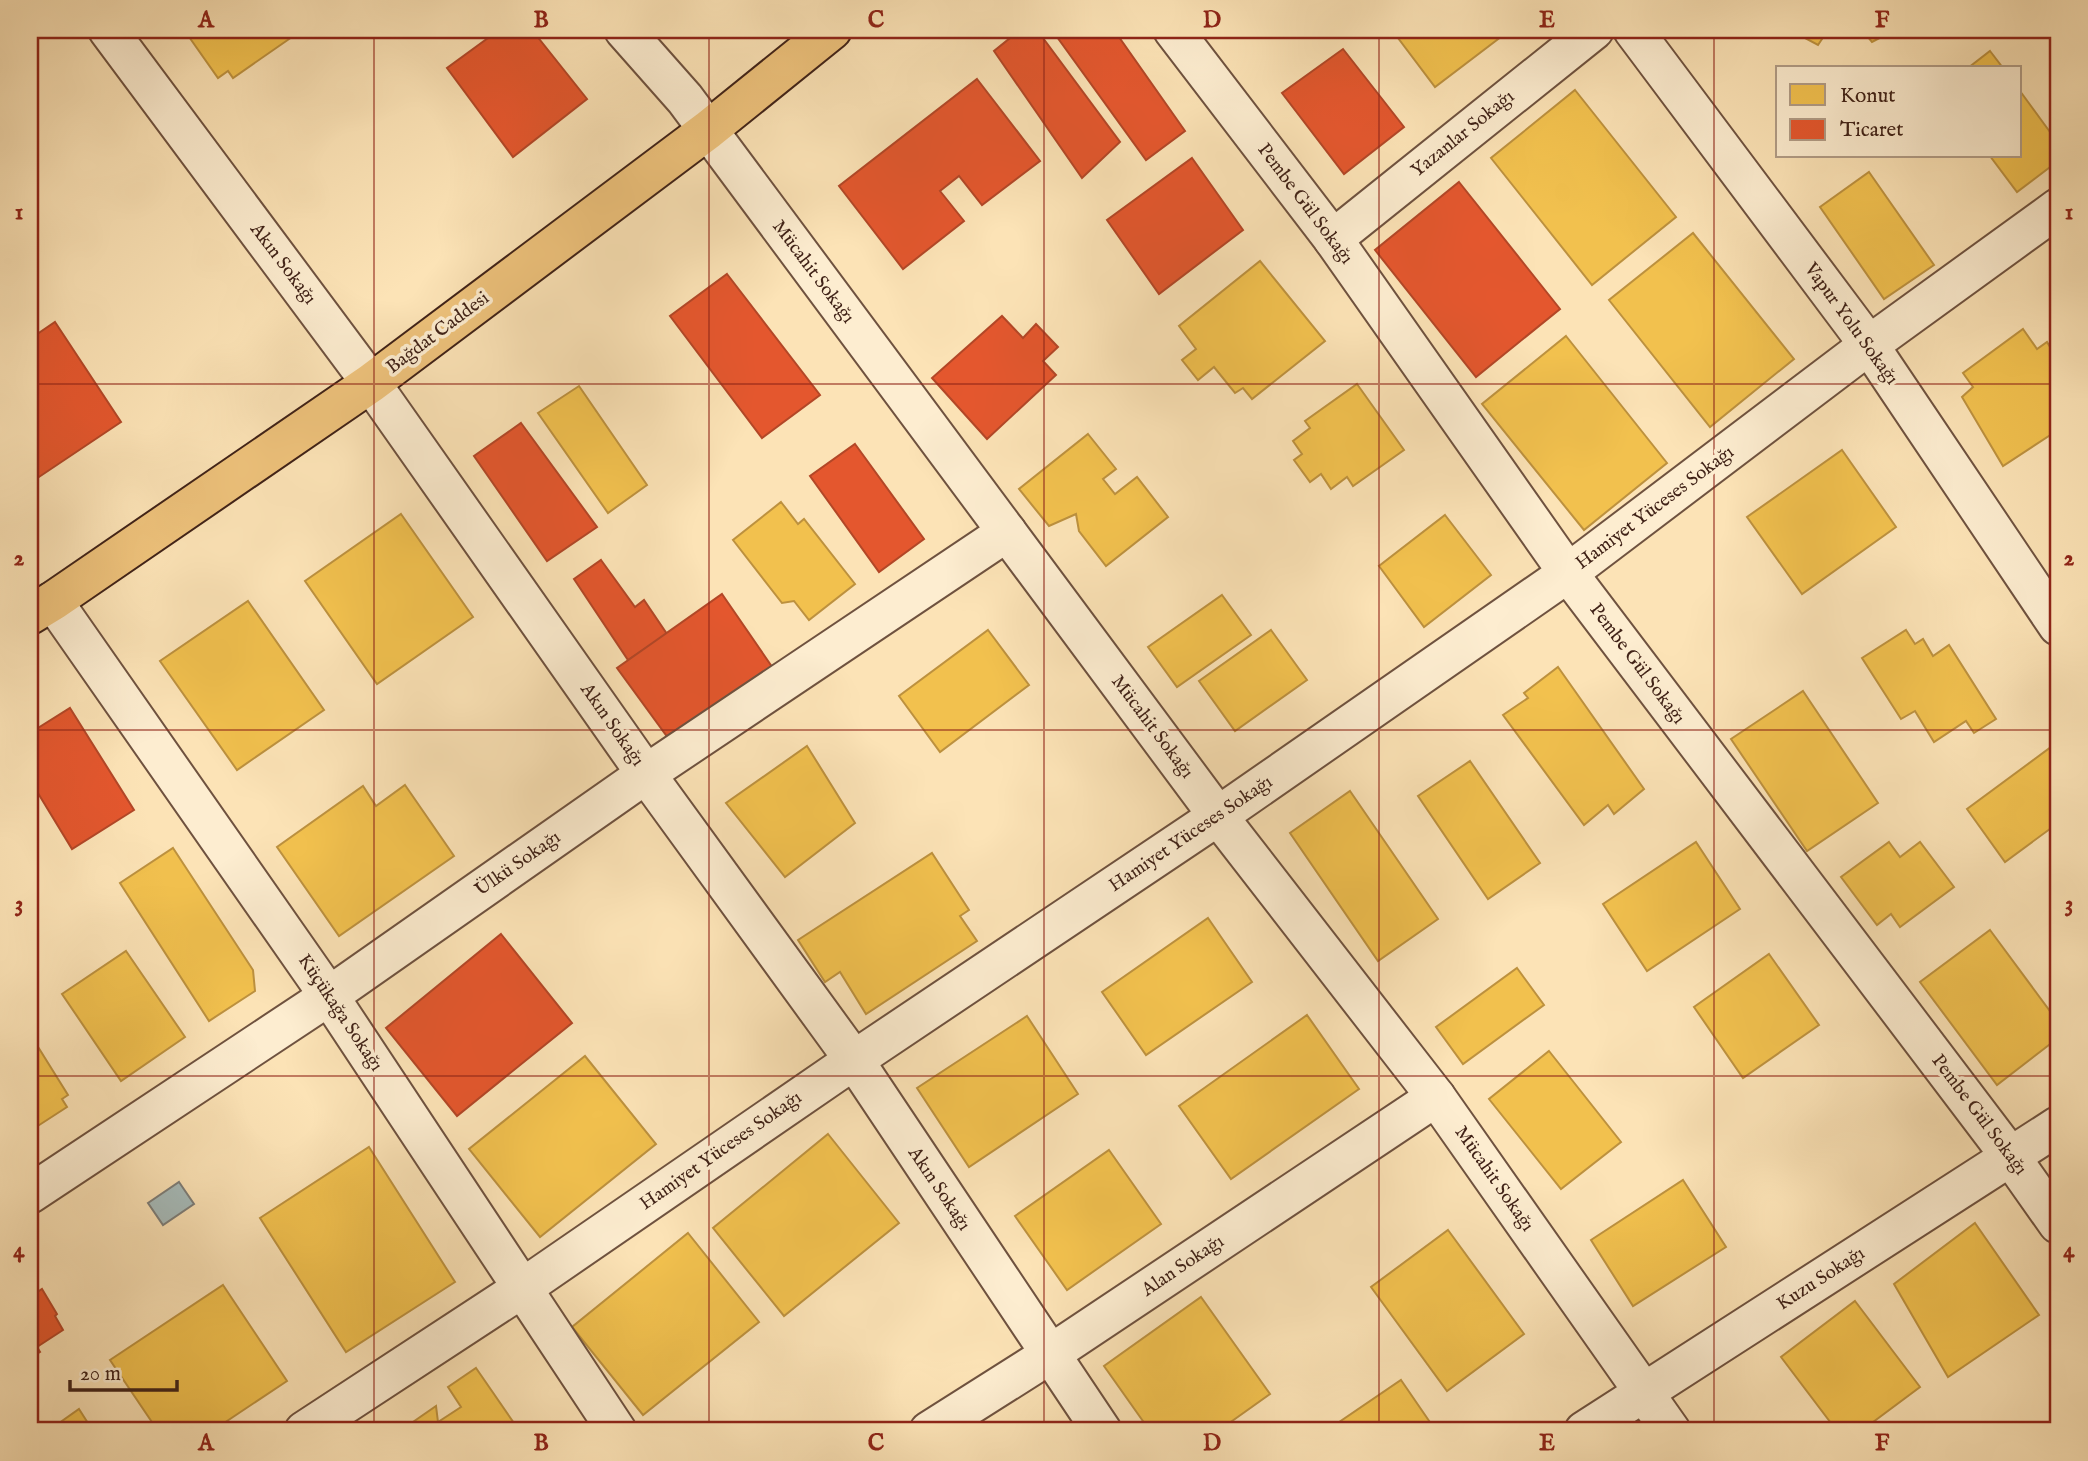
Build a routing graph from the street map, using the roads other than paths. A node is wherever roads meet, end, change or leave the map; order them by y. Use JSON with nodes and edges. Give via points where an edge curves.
{"nodes":[{"id":1,"x":108,"y":30,"type":"edge"},
{"id":2,"x":624,"y":30,"type":"edge"},
{"id":3,"x":832,"y":30,"type":"edge"},
{"id":4,"x":1173,"y":30,"type":"edge"},
{"id":5,"x":1594,"y":30,"type":"edge"},
{"id":6,"x":1633,"y":30,"type":"edge"},
{"id":7,"x":708,"y":130,"type":"junction"},
{"id":8,"x":2058,"y":208,"type":"edge"},
{"id":9,"x":1333,"y":239,"type":"junction"},
{"id":10,"x":1868,"y":345,"type":"junction"},
{"id":11,"x":371,"y":383,"type":"junction"},
{"id":12,"x":1007,"y":532,"type":"junction"},
{"id":13,"x":1568,"y":573,"type":"junction"},
{"id":14,"x":41,"y":608,"type":"edge"},
{"id":15,"x":2058,"y":626,"type":"edge"},
{"id":16,"x":646,"y":774,"type":"junction"},
{"id":17,"x":1219,"y":816,"type":"junction"},
{"id":18,"x":329,"y":996,"type":"junction"},
{"id":19,"x":853,"y":1060,"type":"junction"},
{"id":20,"x":1436,"y":1097,"type":"junction"},
{"id":21,"x":2058,"y":1126,"type":"edge"},
{"id":22,"x":2010,"y":1156,"type":"junction"},
{"id":23,"x":30,"y":1194,"type":"edge"},
{"id":24,"x":2058,"y":1224,"type":"edge"},
{"id":25,"x":524,"y":1287,"type":"junction"},
{"id":26,"x":1049,"y":1355,"type":"junction"},
{"id":27,"x":1645,"y":1393,"type":"junction"},
{"id":28,"x":304,"y":1431,"type":"edge"},
{"id":29,"x":617,"y":1431,"type":"edge"},
{"id":30,"x":929,"y":1431,"type":"edge"},
{"id":31,"x":1102,"y":1431,"type":"edge"},
{"id":32,"x":1584,"y":1431,"type":"edge"},
{"id":33,"x":1671,"y":1431,"type":"edge"}],
"edges":[{"from":1,"to":11,"type":"street","name":"Akın Sokağı"},
{"from":2,"to":7,"type":"street","name":"Mücahit Sokağı"},
{"from":3,"to":7,"type":"main road","name":"Bağdat Caddesi"},
{"from":4,"to":9,"type":"street","name":"Pembe Gül Sokağı"},
{"from":5,"to":9,"type":"street","name":"Yazanlar Sokağı"},
{"from":6,"to":10,"type":"street","name":"Vapur Yolu Sokağı"},
{"from":7,"to":11,"type":"main road","name":"Bağdat Caddesi"},
{"from":7,"to":12,"type":"street","name":"Mücahit Sokağı"},
{"from":8,"to":10,"type":"street","name":"Hamiyet Yüceses Sokağı"},
{"from":9,"to":13,"type":"street","name":"Pembe Gül Sokağı"},
{"from":10,"to":13,"type":"street","name":"Hamiyet Yüceses Sokağı"},
{"from":10,"to":15,"type":"street","name":"Vapur Yolu Sokağı"},
{"from":11,"to":14,"type":"main road","name":"Bağdat Caddesi"},
{"from":11,"to":16,"type":"street","name":"Akın Sokağı"},
{"from":12,"to":16,"type":"street","name":"Ülkü Sokağı"},
{"from":12,"to":17,"type":"street","name":"Mücahit Sokağı"},
{"from":13,"to":17,"type":"street","name":"Hamiyet Yüceses Sokağı"},
{"from":13,"to":22,"type":"street","name":"Pembe Gül Sokağı"},
{"from":14,"to":18,"type":"street","name":"Küçükağa Sokağı"},
{"from":16,"to":18,"type":"street","name":"Ülkü Sokağı"},
{"from":16,"to":19,"type":"street","name":"Akın Sokağı"},
{"from":17,"to":19,"type":"street","name":"Hamiyet Yüceses Sokağı"},
{"from":17,"to":20,"type":"street","name":"Mücahit Sokağı"},
{"from":18,"to":23,"type":"street","name":"Ülkü Sokağı"},
{"from":18,"to":25,"type":"street","name":"Küçükağa Sokağı"},
{"from":19,"to":25,"type":"street","name":"Hamiyet Yüceses Sokağı"},
{"from":19,"to":26,"type":"street","name":"Akın Sokağı"},
{"from":20,"to":26,"type":"street","name":"Alan Sokağı"},
{"from":20,"to":27,"type":"street","name":"Mücahit Sokağı"},
{"from":21,"to":22,"type":"street","name":"Kuzu Sokağı"},
{"from":22,"to":24,"type":"street","name":"Pembe Gül Sokağı"},
{"from":22,"to":27,"type":"street","name":"Kuzu Sokağı"},
{"from":25,"to":28,"type":"street","name":"Hamiyet Yüceses Sokağı"},
{"from":25,"to":29,"type":"street","name":"Küçükağa Sokağı"},
{"from":26,"to":30,"type":"street","name":"Alan Sokağı"},
{"from":26,"to":31,"type":"street","name":"Akın Sokağı"},
{"from":27,"to":32,"type":"street","name":"Kuzu Sokağı"},
{"from":27,"to":33,"type":"street","name":"Mücahit Sokağı"}]}
